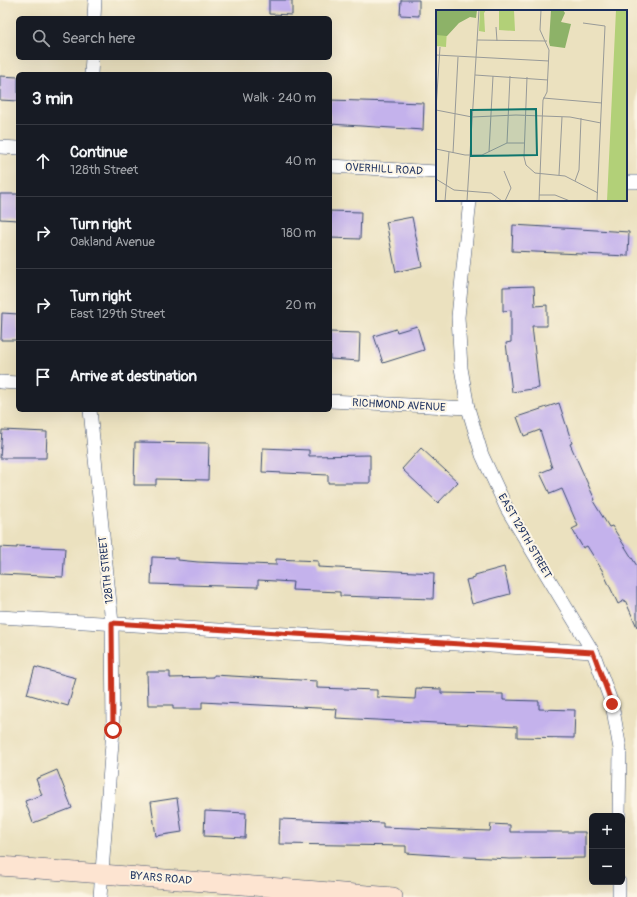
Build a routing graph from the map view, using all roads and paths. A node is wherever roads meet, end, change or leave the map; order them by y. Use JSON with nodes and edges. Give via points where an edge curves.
{"nodes":[{"id":1,"x":95,"y":0,"type":"edge"},
{"id":2,"x":94,"y":16,"type":"edge"},
{"id":3,"x":92,"y":60,"type":"edge"},
{"id":4,"x":91,"y":72,"type":"edge"},
{"id":5,"x":0,"y":147,"type":"edge"},
{"id":6,"x":16,"y":148,"type":"edge"},
{"id":7,"x":332,"y":166,"type":"edge"},
{"id":8,"x":436,"y":172,"type":"edge"},
{"id":9,"x":470,"y":201,"type":"edge"},
{"id":10,"x":0,"y":382,"type":"edge"},
{"id":11,"x":16,"y":383,"type":"edge"},
{"id":12,"x":332,"y":401,"type":"edge"},
{"id":13,"x":468,"y":408,"type":"junction"},
{"id":14,"x":90,"y":412,"type":"edge"},
{"id":15,"x":0,"y":617,"type":"edge"},
{"id":16,"x":112,"y":623,"type":"junction"},
{"id":17,"x":593,"y":652,"type":"junction"},
{"id":18,"x":619,"y":813,"type":"edge"},
{"id":19,"x":0,"y":866,"type":"edge"},
{"id":20,"x":102,"y":874,"type":"junction"},
{"id":21,"x":619,"y":885,"type":"edge"},
{"id":22,"x":100,"y":897,"type":"edge"},
{"id":23,"x":393,"y":897,"type":"edge"},
{"id":24,"x":619,"y":897,"type":"edge"}],
"edges":[{"from":1,"to":2,"type":"street"},
{"from":3,"to":4,"type":"street"},
{"from":5,"to":6,"type":"street"},
{"from":7,"to":8,"type":"street","name":"OVERHILL ROAD"},
{"from":9,"to":13,"type":"street","name":"EAST 129TH STREET","via":[[458,317],[461,368]]},
{"from":10,"to":11,"type":"street"},
{"from":12,"to":13,"type":"street","name":"RICHMOND AVENUE"},
{"from":13,"to":17,"type":"street","name":"EAST 129TH STREET","via":[[482,455],[507,509]]},
{"from":14,"to":16,"type":"street","name":"128TH STREET"},
{"from":15,"to":16,"type":"street"},
{"from":16,"to":17,"type":"street"},
{"from":16,"to":20,"type":"street","name":"128TH STREET","via":[[113,730]]},
{"from":17,"to":18,"type":"street","name":"EAST 129TH STREET","via":[[612,704],[620,748]]},
{"from":19,"to":20,"type":"street","name":"BYARS ROAD"},
{"from":20,"to":22,"type":"street","name":"128TH STREET"},
{"from":20,"to":23,"type":"street","name":"BYARS ROAD"},
{"from":21,"to":24,"type":"street"}]}
